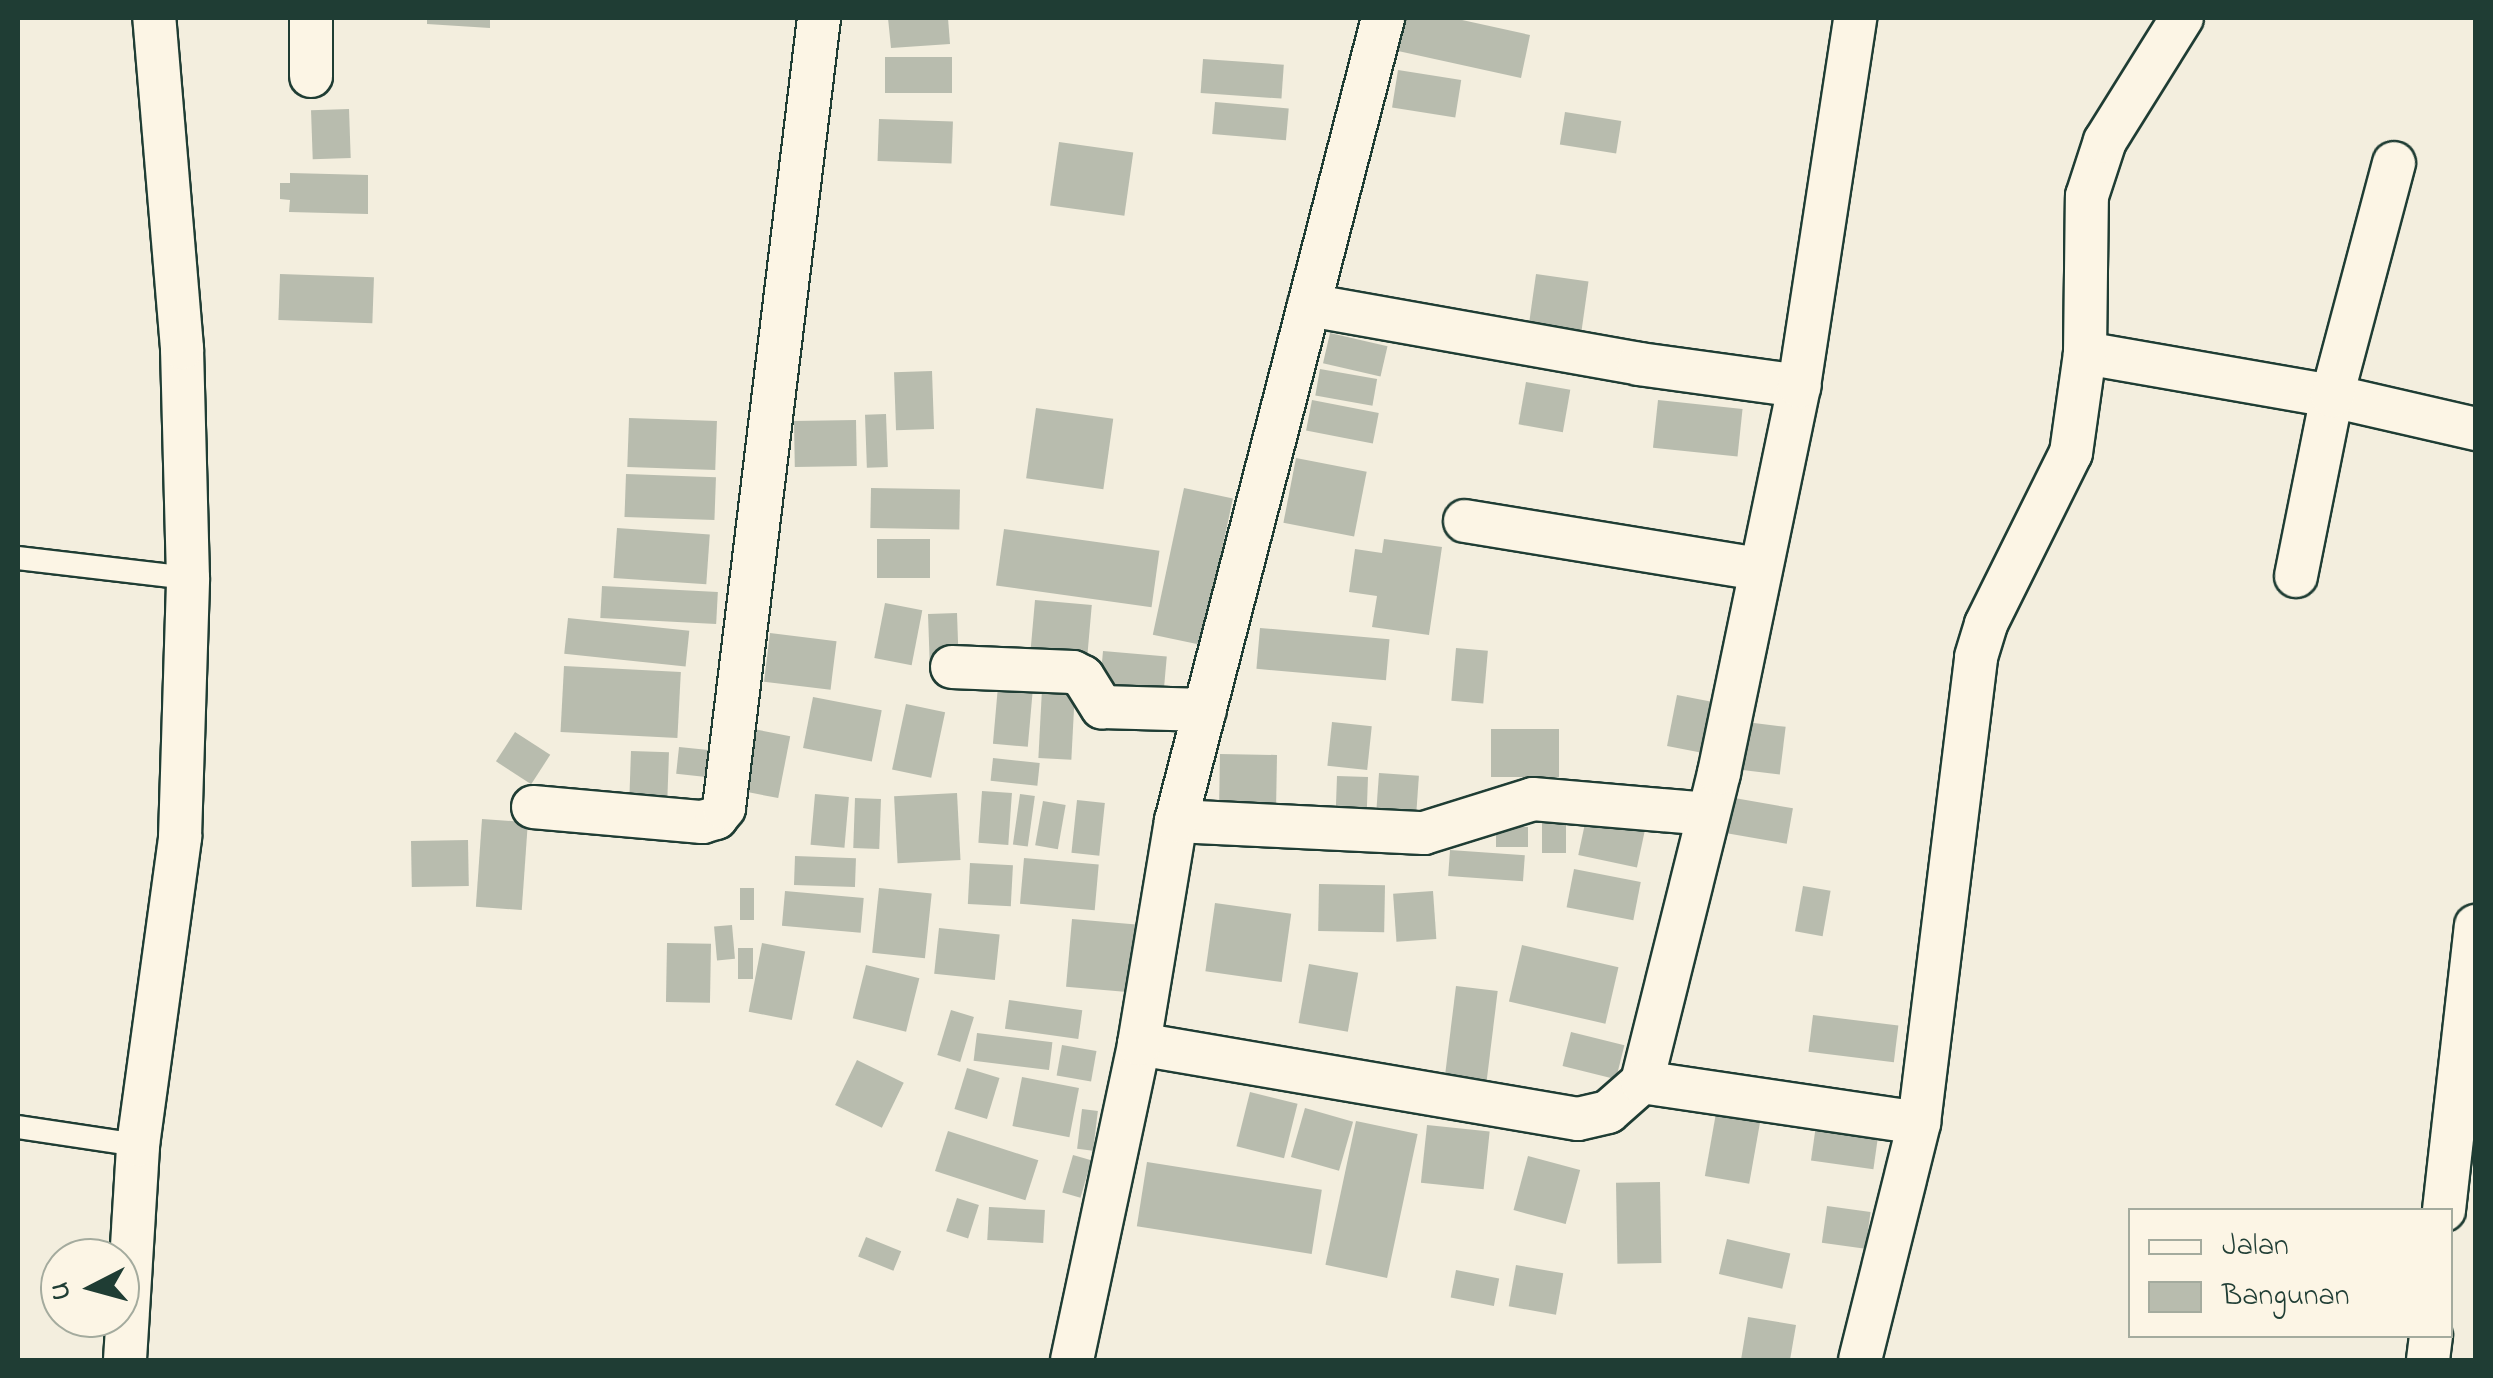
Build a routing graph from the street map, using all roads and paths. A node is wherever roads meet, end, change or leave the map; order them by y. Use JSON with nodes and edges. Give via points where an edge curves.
{"nodes":[{"id":1,"x":154,"y":18,"type":"edge"},
{"id":2,"x":312,"y":18,"type":"edge"},
{"id":3,"x":820,"y":18,"type":"edge"},
{"id":4,"x":1383,"y":18,"type":"edge"},
{"id":5,"x":1856,"y":18,"type":"edge"},
{"id":6,"x":2182,"y":18,"type":"edge"},
{"id":7,"x":311,"y":76,"type":"dead end"},
{"id":8,"x":2394,"y":162,"type":"dead end"},
{"id":9,"x":1310,"y":305,"type":"junction"},
{"id":10,"x":2086,"y":354,"type":"junction"},
{"id":11,"x":1799,"y":386,"type":"junction"},
{"id":12,"x":2332,"y":396,"type":"junction"},
{"id":13,"x":2476,"y":429,"type":"edge"},
{"id":14,"x":1465,"y":520,"type":"dead end"},
{"id":15,"x":18,"y":558,"type":"edge"},
{"id":16,"x":1759,"y":569,"type":"junction"},
{"id":17,"x":2296,"y":576,"type":"dead end"},
{"id":18,"x":188,"y":578,"type":"junction"},
{"id":19,"x":952,"y":666,"type":"dead end"},
{"id":20,"x":1205,"y":710,"type":"junction"},
{"id":21,"x":533,"y":807,"type":"dead end"},
{"id":22,"x":1708,"y":814,"type":"junction"},
{"id":23,"x":1176,"y":820,"type":"junction"},
{"id":24,"x":2476,"y":926,"type":"edge"},
{"id":25,"x":1139,"y":1044,"type":"junction"},
{"id":26,"x":1642,"y":1082,"type":"junction"},
{"id":27,"x":1918,"y":1123,"type":"junction"},
{"id":28,"x":18,"y":1127,"type":"edge"},
{"id":29,"x":138,"y":1146,"type":"junction"},
{"id":30,"x":2444,"y":1208,"type":"edge"},
{"id":31,"x":126,"y":1360,"type":"edge"},
{"id":32,"x":1072,"y":1360,"type":"edge"},
{"id":33,"x":1860,"y":1360,"type":"edge"}],
"edges":[{"from":1,"to":18,"type":"street","via":[[182,348]]},
{"from":2,"to":7,"type":"street"},
{"from":3,"to":21,"type":"street","via":[[724,808],[702,822]]},
{"from":4,"to":9,"type":"street"},
{"from":5,"to":11,"type":"street"},
{"from":6,"to":10,"type":"street","via":[[2105,140],[2087,196]]},
{"from":8,"to":12,"type":"street"},
{"from":9,"to":11,"type":"street"},
{"from":9,"to":20,"type":"street"},
{"from":10,"to":12,"type":"street"},
{"from":10,"to":27,"type":"street","via":[[2071,453],[1976,656]]},
{"from":11,"to":16,"type":"street"},
{"from":12,"to":13,"type":"street"},
{"from":12,"to":17,"type":"street"},
{"from":14,"to":16,"type":"street"},
{"from":15,"to":18,"type":"lane"},
{"from":16,"to":22,"type":"street"},
{"from":18,"to":29,"type":"street","via":[[180,837]]},
{"from":19,"to":20,"type":"street","via":[[1072,672],[1102,706]]},
{"from":20,"to":23,"type":"street"},
{"from":22,"to":23,"type":"street","via":[[1548,798],[1424,833]]},
{"from":22,"to":26,"type":"street"},
{"from":23,"to":25,"type":"street"},
{"from":24,"to":30,"type":"street"},
{"from":25,"to":26,"type":"street","via":[[1578,1119],[1608,1112]]},
{"from":25,"to":32,"type":"street"},
{"from":26,"to":27,"type":"street"},
{"from":27,"to":33,"type":"street"},
{"from":28,"to":29,"type":"lane"},
{"from":29,"to":31,"type":"street"}]}
